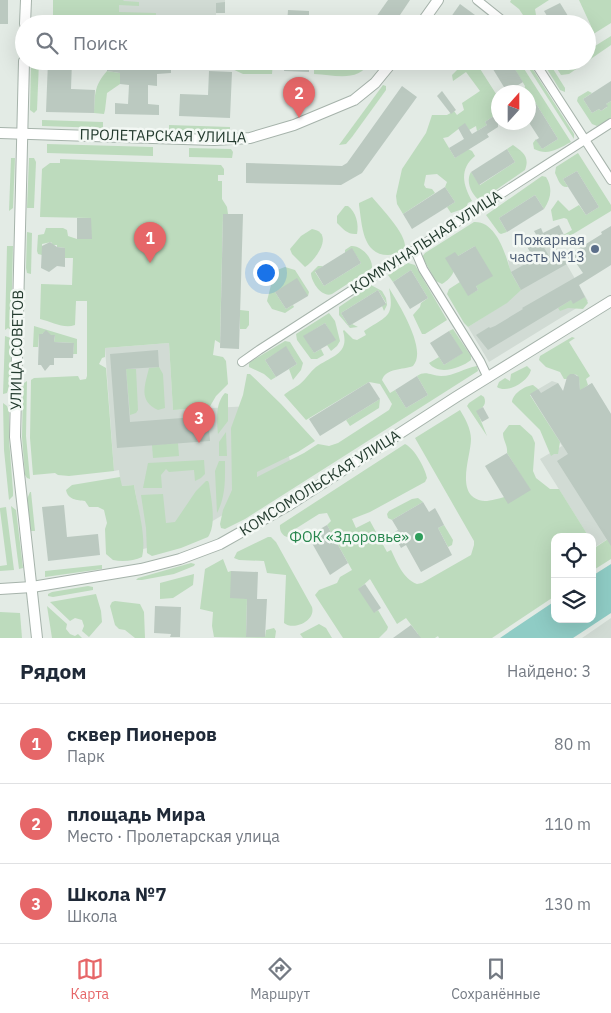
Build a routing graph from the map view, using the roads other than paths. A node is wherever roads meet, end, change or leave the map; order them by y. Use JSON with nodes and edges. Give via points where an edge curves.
{"nodes":[{"id":1,"x":26,"y":0,"type":"edge"},
{"id":2,"x":438,"y":0,"type":"edge"},
{"id":3,"x":478,"y":0,"type":"edge"},
{"id":4,"x":25,"y":15,"type":"edge"},
{"id":5,"x":427,"y":15,"type":"edge"},
{"id":6,"x":496,"y":15,"type":"edge"},
{"id":7,"x":24,"y":70,"type":"edge"},
{"id":8,"x":386,"y":70,"type":"edge"},
{"id":9,"x":540,"y":70,"type":"edge"},
{"id":10,"x":611,"y":123,"type":"edge"},
{"id":11,"x":0,"y":133,"type":"edge"},
{"id":12,"x":22,"y":134,"type":"junction"},
{"id":13,"x":585,"y":140,"type":"junction"},
{"id":14,"x":611,"y":180,"type":"edge"},
{"id":15,"x":414,"y":250,"type":"junction"},
{"id":16,"x":611,"y":301,"type":"edge"},
{"id":17,"x":242,"y":362,"type":"dead end"},
{"id":18,"x":488,"y":378,"type":"junction"},
{"id":19,"x":32,"y":587,"type":"junction"},
{"id":20,"x":0,"y":590,"type":"edge"},
{"id":21,"x":37,"y":638,"type":"edge"}],
"edges":[{"from":1,"to":4,"type":"street"},
{"from":2,"to":5,"type":"street"},
{"from":3,"to":6,"type":"street"},
{"from":7,"to":12,"type":"street","name":"УЛИЦА СОВЕТОВ"},
{"from":8,"to":12,"type":"street","name":"ПРОЛЕТАРСКАЯ УЛИЦА","via":[[354,100],[294,125],[250,138],[220,140]]},
{"from":9,"to":13,"type":"street"},
{"from":10,"to":13,"type":"street","name":"КОММУНАЛЬНАЯ УЛИЦА"},
{"from":11,"to":12,"type":"street","name":"ПРОЛЕТАРСКАЯ УЛИЦА"},
{"from":12,"to":19,"type":"street","name":"УЛИЦА СОВЕТОВ","via":[[15,426]]},
{"from":13,"to":14,"type":"street"},
{"from":13,"to":15,"type":"street","name":"КОММУНАЛЬНАЯ УЛИЦА"},
{"from":15,"to":17,"type":"street","name":"КОММУНАЛЬНАЯ УЛИЦА"},
{"from":15,"to":18,"type":"street"},
{"from":16,"to":18,"type":"street","name":"КОМСОМОЛЬСКАЯ УЛИЦА"},
{"from":18,"to":19,"type":"street","name":"КОМСОМОЛЬСКАЯ УЛИЦА","via":[[283,509],[213,547],[153,567]]},
{"from":19,"to":20,"type":"street","name":"КОМСОМОЛЬСКАЯ УЛИЦА"},
{"from":19,"to":21,"type":"street","name":"УЛИЦА СОВЕТОВ"}]}
